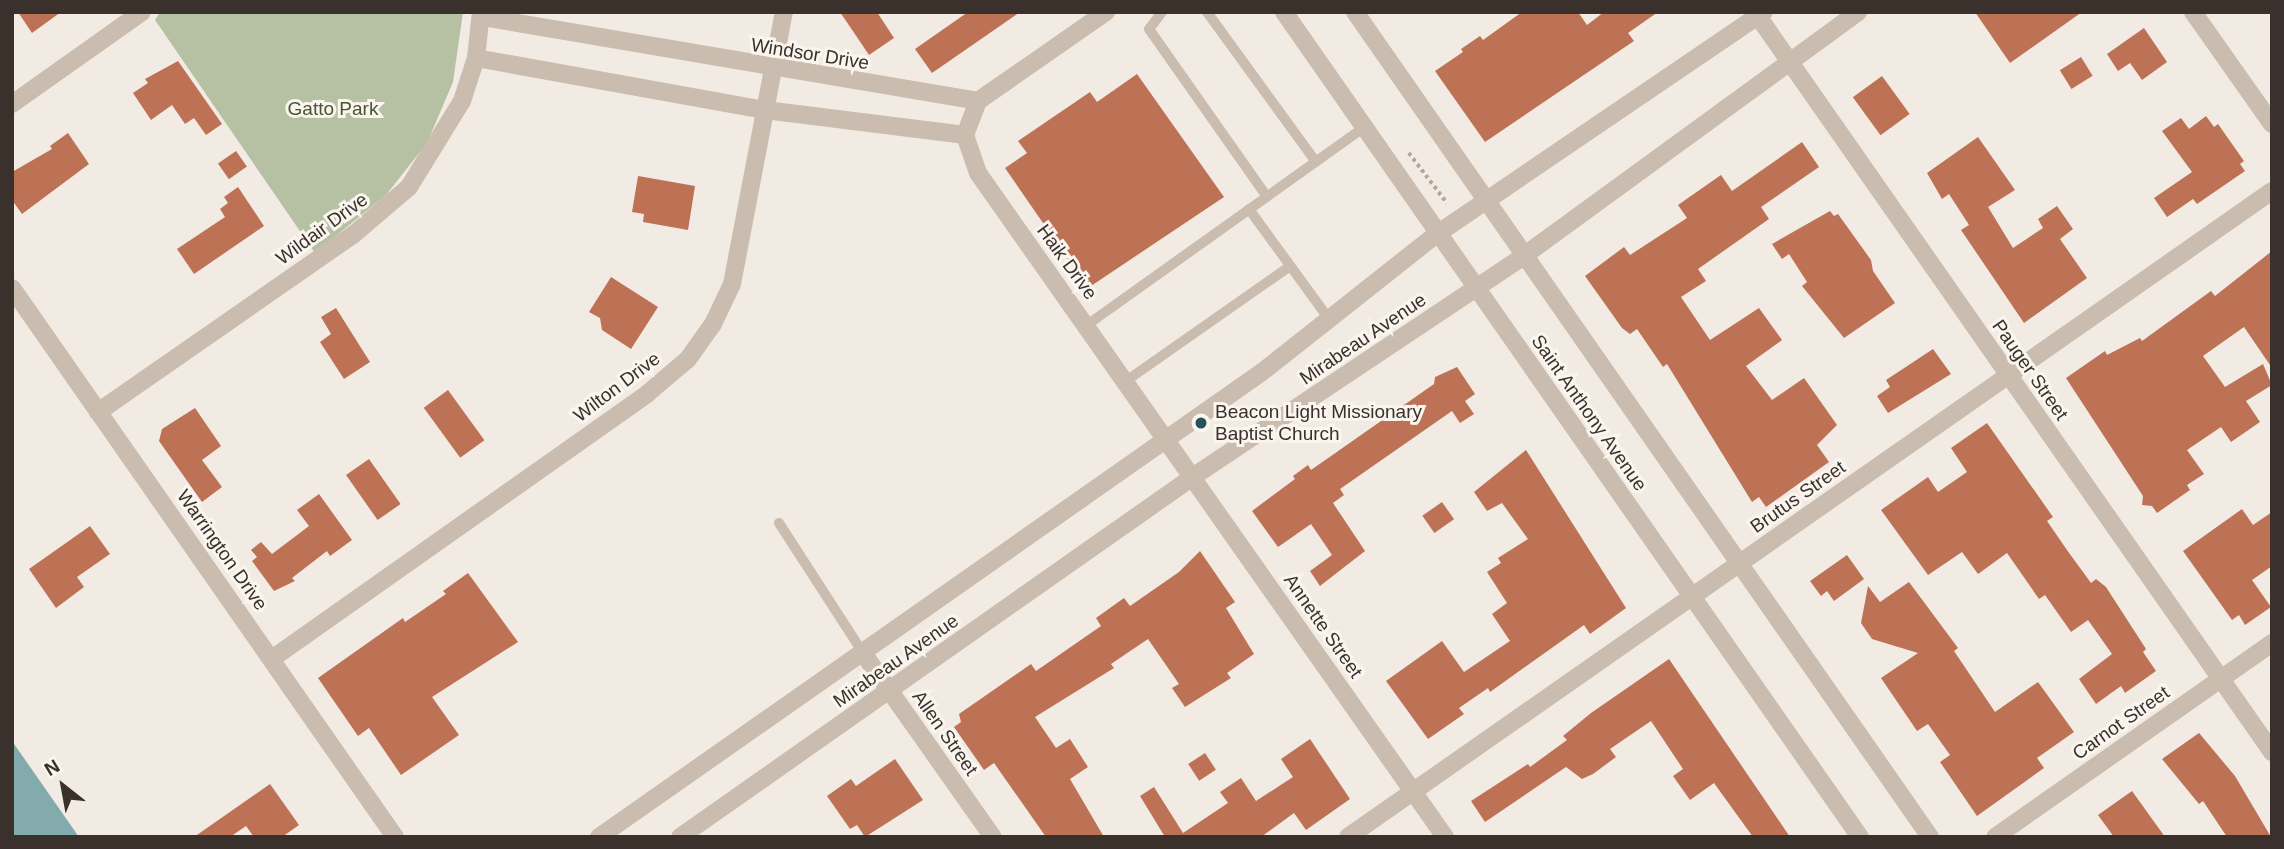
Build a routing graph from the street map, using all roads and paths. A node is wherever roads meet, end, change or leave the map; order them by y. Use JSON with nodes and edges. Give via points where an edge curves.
{"nodes":[{"id":1,"x":142,"y":12,"type":"edge"},
{"id":2,"x":784,"y":12,"type":"edge"},
{"id":3,"x":1162,"y":12,"type":"edge"},
{"id":4,"x":1207,"y":12,"type":"edge"},
{"id":5,"x":1284,"y":12,"type":"edge"},
{"id":6,"x":1355,"y":12,"type":"edge"},
{"id":7,"x":1858,"y":12,"type":"edge"},
{"id":8,"x":2193,"y":12,"type":"edge"},
{"id":9,"x":1105,"y":13,"type":"edge"},
{"id":10,"x":1759,"y":14,"type":"edge"},
{"id":11,"x":481,"y":15,"type":"edge"},
{"id":12,"x":477,"y":58,"type":"junction"},
{"id":13,"x":1789,"y":61,"type":"junction"},
{"id":14,"x":772,"y":69,"type":"junction"},
{"id":15,"x":978,"y":102,"type":"junction"},
{"id":16,"x":12,"y":104,"type":"edge"},
{"id":17,"x":765,"y":110,"type":"junction"},
{"id":18,"x":2272,"y":124,"type":"edge"},
{"id":19,"x":1363,"y":128,"type":"junction"},
{"id":20,"x":965,"y":135,"type":"junction"},
{"id":21,"x":1316,"y":162,"type":"junction"},
{"id":22,"x":2272,"y":191,"type":"edge"},
{"id":23,"x":1267,"y":197,"type":"junction"},
{"id":24,"x":1485,"y":199,"type":"junction"},
{"id":25,"x":1249,"y":209,"type":"junction"},
{"id":26,"x":1437,"y":234,"type":"junction"},
{"id":27,"x":1525,"y":255,"type":"junction"},
{"id":28,"x":1290,"y":266,"type":"junction"},
{"id":29,"x":12,"y":288,"type":"edge"},
{"id":30,"x":1476,"y":289,"type":"junction"},
{"id":31,"x":1329,"y":319,"type":"junction"},
{"id":32,"x":1087,"y":325,"type":"junction"},
{"id":33,"x":2008,"y":375,"type":"junction"},
{"id":34,"x":1126,"y":381,"type":"junction"},
{"id":35,"x":99,"y":412,"type":"junction"},
{"id":36,"x":1168,"y":439,"type":"junction"},
{"id":37,"x":1194,"y":476,"type":"junction"},
{"id":38,"x":779,"y":523,"type":"dead end"},
{"id":39,"x":1739,"y":563,"type":"junction"},
{"id":40,"x":1692,"y":596,"type":"junction"},
{"id":41,"x":2272,"y":643,"type":"edge"},
{"id":42,"x":863,"y":653,"type":"junction"},
{"id":43,"x":273,"y":658,"type":"junction"},
{"id":44,"x":2221,"y":679,"type":"junction"},
{"id":45,"x":890,"y":691,"type":"junction"},
{"id":46,"x":2272,"y":752,"type":"edge"},
{"id":47,"x":1413,"y":791,"type":"junction"},
{"id":48,"x":395,"y":837,"type":"edge"},
{"id":49,"x":599,"y":837,"type":"edge"},
{"id":50,"x":680,"y":837,"type":"edge"},
{"id":51,"x":993,"y":837,"type":"edge"},
{"id":52,"x":1348,"y":837,"type":"edge"},
{"id":53,"x":1445,"y":837,"type":"edge"},
{"id":54,"x":1860,"y":837,"type":"edge"},
{"id":55,"x":1930,"y":837,"type":"edge"},
{"id":56,"x":1995,"y":837,"type":"edge"}],
"edges":[{"from":1,"to":16,"type":"street"},
{"from":2,"to":14,"type":"street","name":"Wilton Drive"},
{"from":3,"to":23,"type":"lane","via":[[1149,29]]},
{"from":4,"to":21,"type":"lane"},
{"from":5,"to":19,"type":"street","name":"Saint Anthony Avenue"},
{"from":6,"to":24,"type":"street","name":"Saint Anthony Avenue"},
{"from":7,"to":13,"type":"street","name":"Mirabeau Avenue"},
{"from":8,"to":18,"type":"street"},
{"from":9,"to":15,"type":"street"},
{"from":10,"to":13,"type":"street","name":"Pauger Street"},
{"from":10,"to":24,"type":"street","name":"Mirabeau Avenue"},
{"from":11,"to":12,"type":"street","name":"Wildair Drive"},
{"from":11,"to":14,"type":"street","name":"Windsor Drive"},
{"from":12,"to":17,"type":"street"},
{"from":12,"to":35,"type":"street","name":"Wildair Drive","via":[[451,121],[409,187],[353,235]]},
{"from":13,"to":27,"type":"street","name":"Mirabeau Avenue"},
{"from":13,"to":33,"type":"street","name":"Pauger Street"},
{"from":14,"to":15,"type":"street","name":"Windsor Drive"},
{"from":14,"to":17,"type":"street","name":"Wilton Drive"},
{"from":15,"to":20,"type":"street"},
{"from":17,"to":20,"type":"street"},
{"from":17,"to":43,"type":"street","name":"Wilton Drive","via":[[732,284],[713,324],[688,359],[648,393]]},
{"from":19,"to":21,"type":"lane"},
{"from":19,"to":26,"type":"street","name":"Saint Anthony Avenue"},
{"from":20,"to":32,"type":"street","name":"Haik Drive","via":[[978,173]]},
{"from":21,"to":23,"type":"lane"},
{"from":22,"to":33,"type":"street","name":"Brutus Street"},
{"from":23,"to":25,"type":"lane"},
{"from":24,"to":26,"type":"street","name":"Mirabeau Avenue"},
{"from":24,"to":27,"type":"street","name":"Saint Anthony Avenue"},
{"from":25,"to":28,"type":"lane"},
{"from":25,"to":32,"type":"lane"},
{"from":26,"to":30,"type":"street","name":"Saint Anthony Avenue"},
{"from":26,"to":31,"type":"street","name":"Mirabeau Avenue"},
{"from":27,"to":30,"type":"street","name":"Mirabeau Avenue"},
{"from":27,"to":39,"type":"street","name":"Saint Anthony Avenue"},
{"from":28,"to":31,"type":"lane"},
{"from":28,"to":34,"type":"lane"},
{"from":29,"to":35,"type":"street","name":"Warrington Drive"},
{"from":30,"to":37,"type":"street","name":"Mirabeau Avenue"},
{"from":30,"to":40,"type":"street","name":"Saint Anthony Avenue"},
{"from":31,"to":36,"type":"street","name":"Mirabeau Avenue"},
{"from":32,"to":34,"type":"street","name":"Haik Drive"},
{"from":33,"to":39,"type":"street","name":"Brutus Street"},
{"from":33,"to":44,"type":"street","name":"Pauger Street"},
{"from":34,"to":36,"type":"street","name":"Haik Drive"},
{"from":35,"to":43,"type":"street","name":"Warrington Drive"},
{"from":36,"to":37,"type":"street","name":"Annette Street"},
{"from":36,"to":42,"type":"street","name":"Mirabeau Avenue"},
{"from":37,"to":45,"type":"street","name":"Mirabeau Avenue"},
{"from":37,"to":47,"type":"street","name":"Annette Street"},
{"from":38,"to":42,"type":"lane"},
{"from":39,"to":40,"type":"street","name":"Brutus Street"},
{"from":39,"to":55,"type":"street","name":"Saint Anthony Avenue"},
{"from":40,"to":47,"type":"street","name":"Brutus Street"},
{"from":40,"to":54,"type":"street","name":"Saint Anthony Avenue"},
{"from":41,"to":44,"type":"street","name":"Carnot Street"},
{"from":42,"to":45,"type":"street","name":"Allen Street"},
{"from":42,"to":49,"type":"street","name":"Mirabeau Avenue"},
{"from":43,"to":48,"type":"street","name":"Warrington Drive"},
{"from":44,"to":46,"type":"street","name":"Pauger Street"},
{"from":44,"to":56,"type":"street","name":"Carnot Street"},
{"from":45,"to":50,"type":"street","name":"Mirabeau Avenue"},
{"from":45,"to":51,"type":"street","name":"Allen Street"},
{"from":47,"to":52,"type":"street","name":"Brutus Street"},
{"from":47,"to":53,"type":"street","name":"Annette Street"}]}
